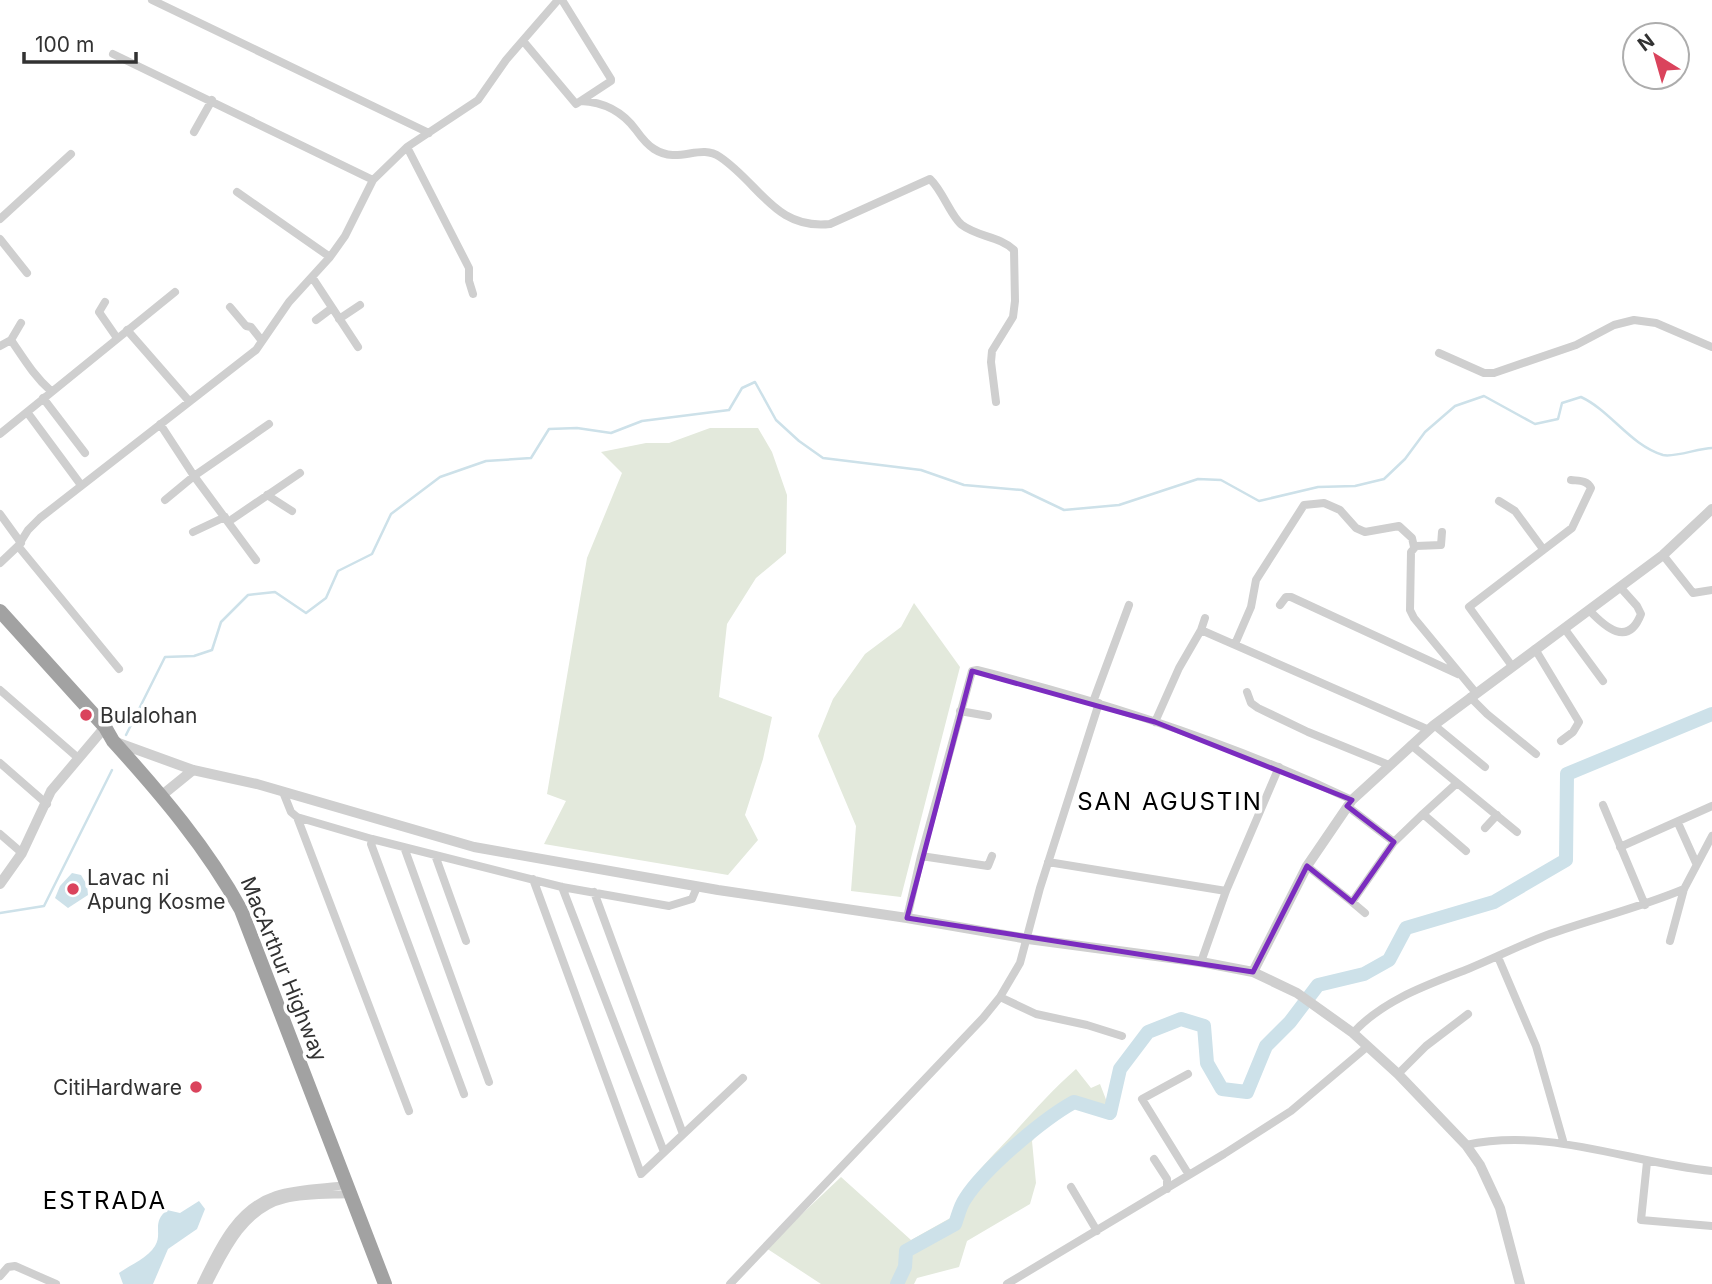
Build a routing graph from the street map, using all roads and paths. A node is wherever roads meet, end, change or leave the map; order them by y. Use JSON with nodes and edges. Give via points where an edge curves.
{"nodes":[{"id":1,"x":152,"y":0,"type":"edge"},
{"id":2,"x":560,"y":0,"type":"edge"},
{"id":3,"x":524,"y":42,"type":"junction"},
{"id":4,"x":113,"y":54,"type":"dead end"},
{"id":5,"x":212,"y":100,"type":"junction"},
{"id":6,"x":581,"y":101,"type":"junction"},
{"id":7,"x":194,"y":132,"type":"dead end"},
{"id":8,"x":429,"y":133,"type":"junction"},
{"id":9,"x":407,"y":147,"type":"junction"},
{"id":10,"x":71,"y":154,"type":"dead end"},
{"id":11,"x":373,"y":180,"type":"junction"},
{"id":12,"x":237,"y":192,"type":"dead end"},
{"id":13,"x":0,"y":219,"type":"edge"},
{"id":14,"x":0,"y":239,"type":"edge"},
{"id":15,"x":330,"y":257,"type":"junction"},
{"id":16,"x":27,"y":273,"type":"dead end"},
{"id":17,"x":312,"y":277,"type":"junction"},
{"id":18,"x":175,"y":292,"type":"dead end"},
{"id":19,"x":473,"y":294,"type":"dead end"},
{"id":20,"x":105,"y":302,"type":"dead end"},
{"id":21,"x":360,"y":305,"type":"dead end"},
{"id":22,"x":230,"y":307,"type":"dead end"},
{"id":23,"x":332,"y":308,"type":"junction"},
{"id":24,"x":339,"y":319,"type":"junction"},
{"id":25,"x":316,"y":320,"type":"dead end"},
{"id":26,"x":21,"y":323,"type":"dead end"},
{"id":27,"x":127,"y":330,"type":"junction"},
{"id":28,"x":117,"y":338,"type":"junction"},
{"id":29,"x":11,"y":340,"type":"junction"},
{"id":30,"x":262,"y":341,"type":"junction"},
{"id":31,"x":0,"y":346,"type":"edge"},
{"id":32,"x":358,"y":347,"type":"dead end"},
{"id":33,"x":1712,"y":347,"type":"edge"},
{"id":34,"x":1439,"y":353,"type":"dead end"},
{"id":35,"x":51,"y":391,"type":"junction"},
{"id":36,"x":43,"y":398,"type":"junction"},
{"id":37,"x":189,"y":401,"type":"junction"},
{"id":38,"x":996,"y":402,"type":"dead end"},
{"id":39,"x":27,"y":412,"type":"junction"},
{"id":40,"x":160,"y":424,"type":"junction"},
{"id":41,"x":269,"y":424,"type":"dead end"},
{"id":42,"x":0,"y":434,"type":"edge"},
{"id":43,"x":85,"y":453,"type":"dead end"},
{"id":44,"x":300,"y":473,"type":"dead end"},
{"id":45,"x":194,"y":476,"type":"junction"},
{"id":46,"x":1571,"y":480,"type":"dead end"},
{"id":47,"x":81,"y":485,"type":"junction"},
{"id":48,"x":267,"y":495,"type":"junction"},
{"id":49,"x":165,"y":500,"type":"dead end"},
{"id":50,"x":1499,"y":501,"type":"dead end"},
{"id":51,"x":1712,"y":509,"type":"edge"},
{"id":52,"x":292,"y":511,"type":"dead end"},
{"id":53,"x":0,"y":514,"type":"edge"},
{"id":54,"x":226,"y":520,"type":"junction"},
{"id":55,"x":193,"y":532,"type":"dead end"},
{"id":56,"x":1442,"y":532,"type":"dead end"},
{"id":57,"x":20,"y":544,"type":"junction"},
{"id":58,"x":1414,"y":547,"type":"junction"},
{"id":59,"x":1544,"y":548,"type":"junction"},
{"id":60,"x":1663,"y":555,"type":"junction"},
{"id":61,"x":256,"y":560,"type":"dead end"},
{"id":62,"x":0,"y":563,"type":"edge"},
{"id":63,"x":1620,"y":587,"type":"junction"},
{"id":64,"x":1712,"y":590,"type":"edge"},
{"id":65,"x":1129,"y":605,"type":"dead end"},
{"id":66,"x":1280,"y":605,"type":"dead end"},
{"id":67,"x":1589,"y":610,"type":"junction"},
{"id":68,"x":0,"y":611,"type":"edge"},
{"id":69,"x":1205,"y":618,"type":"dead end"},
{"id":70,"x":1564,"y":628,"type":"junction"},
{"id":71,"x":1201,"y":630,"type":"junction"},
{"id":72,"x":1236,"y":644,"type":"junction"},
{"id":73,"x":1535,"y":649,"type":"junction"},
{"id":74,"x":1512,"y":666,"type":"junction"},
{"id":75,"x":120,"y":669,"type":"dead end"},
{"id":76,"x":1461,"y":675,"type":"junction"},
{"id":77,"x":1603,"y":681,"type":"dead end"},
{"id":78,"x":0,"y":690,"type":"edge"},
{"id":79,"x":1247,"y":692,"type":"dead end"},
{"id":80,"x":1473,"y":695,"type":"junction"},
{"id":81,"x":1096,"y":702,"type":"junction"},
{"id":82,"x":960,"y":711,"type":"junction"},
{"id":83,"x":988,"y":716,"type":"dead end"},
{"id":84,"x":1155,"y":722,"type":"junction"},
{"id":85,"x":105,"y":727,"type":"junction"},
{"id":86,"x":1432,"y":727,"type":"junction"},
{"id":87,"x":113,"y":741,"type":"junction"},
{"id":88,"x":1561,"y":741,"type":"dead end"},
{"id":89,"x":1411,"y":745,"type":"junction"},
{"id":90,"x":1536,"y":754,"type":"dead end"},
{"id":91,"x":77,"y":757,"type":"junction"},
{"id":92,"x":0,"y":763,"type":"edge"},
{"id":93,"x":1389,"y":765,"type":"junction"},
{"id":94,"x":1279,"y":767,"type":"junction"},
{"id":95,"x":1485,"y":767,"type":"dead end"},
{"id":96,"x":193,"y":770,"type":"junction"},
{"id":97,"x":1457,"y":783,"type":"junction"},
{"id":98,"x":283,"y":792,"type":"junction"},
{"id":99,"x":161,"y":796,"type":"junction"},
{"id":100,"x":1350,"y":803,"type":"junction"},
{"id":101,"x":47,"y":804,"type":"junction"},
{"id":102,"x":1603,"y":805,"type":"dead end"},
{"id":103,"x":1712,"y":806,"type":"edge"},
{"id":104,"x":1423,"y":814,"type":"junction"},
{"id":105,"x":1497,"y":815,"type":"junction"},
{"id":106,"x":297,"y":817,"type":"junction"},
{"id":107,"x":1678,"y":823,"type":"junction"},
{"id":108,"x":1485,"y":828,"type":"dead end"},
{"id":109,"x":1517,"y":832,"type":"dead end"},
{"id":110,"x":0,"y":834,"type":"edge"},
{"id":111,"x":1712,"y":836,"type":"edge"},
{"id":112,"x":372,"y":839,"type":"junction"},
{"id":113,"x":1394,"y":842,"type":"junction"},
{"id":114,"x":404,"y":847,"type":"junction"},
{"id":115,"x":1620,"y":848,"type":"junction"},
{"id":116,"x":1466,"y":851,"type":"dead end"},
{"id":117,"x":23,"y":853,"type":"junction"},
{"id":118,"x":435,"y":855,"type":"junction"},
{"id":119,"x":922,"y":856,"type":"junction"},
{"id":120,"x":992,"y":856,"type":"dead end"},
{"id":121,"x":1048,"y":862,"type":"junction"},
{"id":122,"x":1696,"y":863,"type":"junction"},
{"id":123,"x":1307,"y":866,"type":"junction"},
{"id":124,"x":533,"y":879,"type":"junction"},
{"id":125,"x":0,"y":884,"type":"edge"},
{"id":126,"x":562,"y":887,"type":"junction"},
{"id":127,"x":697,"y":887,"type":"junction"},
{"id":128,"x":1684,"y":889,"type":"junction"},
{"id":129,"x":1226,"y":891,"type":"junction"},
{"id":130,"x":594,"y":892,"type":"junction"},
{"id":131,"x":1352,"y":902,"type":"junction"},
{"id":132,"x":1646,"y":905,"type":"junction"},
{"id":133,"x":1365,"y":913,"type":"dead end"},
{"id":134,"x":907,"y":918,"type":"junction"},
{"id":135,"x":1028,"y":939,"type":"junction"},
{"id":136,"x":467,"y":941,"type":"dead end"},
{"id":137,"x":1670,"y":941,"type":"dead end"},
{"id":138,"x":1498,"y":957,"type":"junction"},
{"id":139,"x":1200,"y":962,"type":"junction"},
{"id":140,"x":1253,"y":972,"type":"junction"},
{"id":141,"x":1000,"y":997,"type":"junction"},
{"id":142,"x":1468,"y":1014,"type":"dead end"},
{"id":143,"x":1353,"y":1032,"type":"junction"},
{"id":144,"x":1122,"y":1036,"type":"dead end"},
{"id":145,"x":1368,"y":1046,"type":"junction"},
{"id":146,"x":1188,"y":1074,"type":"dead end"},
{"id":147,"x":1398,"y":1074,"type":"junction"},
{"id":148,"x":743,"y":1079,"type":"dead end"},
{"id":149,"x":489,"y":1082,"type":"dead end"},
{"id":150,"x":464,"y":1094,"type":"dead end"},
{"id":151,"x":409,"y":1111,"type":"dead end"},
{"id":152,"x":683,"y":1135,"type":"junction"},
{"id":153,"x":1564,"y":1144,"type":"junction"},
{"id":154,"x":1466,"y":1145,"type":"junction"},
{"id":155,"x":664,"y":1152,"type":"junction"},
{"id":156,"x":1154,"y":1159,"type":"dead end"},
{"id":157,"x":1647,"y":1162,"type":"junction"},
{"id":158,"x":1712,"y":1171,"type":"edge"},
{"id":159,"x":1189,"y":1175,"type":"junction"},
{"id":160,"x":1072,"y":1187,"type":"dead end"},
{"id":161,"x":1167,"y":1189,"type":"junction"},
{"id":162,"x":349,"y":1190,"type":"junction"},
{"id":163,"x":1631,"y":1220,"type":"dead end"},
{"id":164,"x":1641,"y":1220,"type":"junction"},
{"id":165,"x":1712,"y":1226,"type":"edge"},
{"id":166,"x":1097,"y":1231,"type":"junction"},
{"id":167,"x":223,"y":1246,"type":"junction"},
{"id":168,"x":0,"y":1276,"type":"edge"},
{"id":169,"x":55,"y":1284,"type":"edge"},
{"id":170,"x":201,"y":1284,"type":"edge"},
{"id":171,"x":208,"y":1284,"type":"edge"},
{"id":172,"x":385,"y":1284,"type":"edge"},
{"id":173,"x":730,"y":1284,"type":"edge"},
{"id":174,"x":1007,"y":1284,"type":"edge"},
{"id":175,"x":1520,"y":1284,"type":"edge"}],
"edges":[{"from":1,"to":8,"type":"street"},
{"from":2,"to":3,"type":"street"},
{"from":2,"to":6,"type":"street","via":[[611,79]]},
{"from":3,"to":6,"type":"street","via":[[574,103]]},
{"from":3,"to":8,"type":"street","via":[[478,100]]},
{"from":4,"to":5,"type":"street"},
{"from":5,"to":7,"type":"street"},
{"from":5,"to":11,"type":"street"},
{"from":6,"to":38,"type":"street","via":[[619,112],[647,144],[662,153],[683,157],[713,153],[772,206],[814,226],[830,225],[930,179],[961,224],[1014,250],[1013,317],[992,351]]},
{"from":8,"to":9,"type":"street"},
{"from":9,"to":11,"type":"street"},
{"from":9,"to":19,"type":"street","via":[[469,268]]},
{"from":10,"to":13,"type":"street"},
{"from":11,"to":15,"type":"street"},
{"from":12,"to":15,"type":"street"},
{"from":14,"to":16,"type":"street"},
{"from":15,"to":17,"type":"street"},
{"from":17,"to":23,"type":"street"},
{"from":17,"to":30,"type":"street"},
{"from":18,"to":27,"type":"street"},
{"from":20,"to":28,"type":"street","via":[[99,312]]},
{"from":21,"to":24,"type":"street"},
{"from":22,"to":30,"type":"street"},
{"from":23,"to":24,"type":"street"},
{"from":23,"to":25,"type":"street"},
{"from":24,"to":32,"type":"street"},
{"from":26,"to":29,"type":"street"},
{"from":27,"to":28,"type":"street"},
{"from":27,"to":37,"type":"street"},
{"from":28,"to":35,"type":"street"},
{"from":29,"to":31,"type":"street"},
{"from":29,"to":35,"type":"street"},
{"from":30,"to":37,"type":"street","via":[[257,350]]},
{"from":33,"to":34,"type":"street","via":[[1656,323],[1634,320],[1494,373]]},
{"from":35,"to":36,"type":"street"},
{"from":36,"to":39,"type":"street"},
{"from":36,"to":43,"type":"street"},
{"from":37,"to":40,"type":"street"},
{"from":39,"to":42,"type":"street"},
{"from":39,"to":47,"type":"street"},
{"from":40,"to":45,"type":"street"},
{"from":40,"to":47,"type":"street"},
{"from":41,"to":45,"type":"street"},
{"from":44,"to":48,"type":"street"},
{"from":45,"to":49,"type":"street"},
{"from":45,"to":54,"type":"street"},
{"from":46,"to":59,"type":"street","via":[[1588,483],[1590,493],[1572,528]]},
{"from":47,"to":57,"type":"street","via":[[33,524]]},
{"from":48,"to":52,"type":"street"},
{"from":48,"to":54,"type":"street"},
{"from":50,"to":59,"type":"street","via":[[1515,511]]},
{"from":51,"to":60,"type":"street"},
{"from":53,"to":57,"type":"street"},
{"from":54,"to":55,"type":"street"},
{"from":54,"to":61,"type":"street"},
{"from":56,"to":58,"type":"street","via":[[1441,545]]},
{"from":57,"to":62,"type":"street"},
{"from":57,"to":75,"type":"street"},
{"from":58,"to":72,"type":"street","via":[[1412,537],[1399,526],[1365,532],[1324,503],[1304,505],[1256,580]]},
{"from":58,"to":76,"type":"street","via":[[1410,552],[1411,614]]},
{"from":59,"to":74,"type":"street","via":[[1469,607]]},
{"from":60,"to":63,"type":"street"},
{"from":60,"to":64,"type":"street","via":[[1693,593]]},
{"from":63,"to":67,"type":"street"},
{"from":63,"to":67,"type":"street","via":[[1641,614],[1628,632],[1609,630]]},
{"from":65,"to":81,"type":"street"},
{"from":66,"to":76,"type":"street","via":[[1291,597]]},
{"from":67,"to":70,"type":"street"},
{"from":68,"to":85,"type":"highway","name":"MacArthur Highway"},
{"from":69,"to":71,"type":"street"},
{"from":70,"to":73,"type":"street"},
{"from":70,"to":77,"type":"street"},
{"from":71,"to":72,"type":"street"},
{"from":71,"to":84,"type":"street"},
{"from":72,"to":86,"type":"street"},
{"from":73,"to":74,"type":"street"},
{"from":73,"to":88,"type":"street","via":[[1579,722]]},
{"from":74,"to":80,"type":"street"},
{"from":76,"to":80,"type":"street"},
{"from":78,"to":91,"type":"street"},
{"from":79,"to":93,"type":"street","via":[[1251,703],[1268,714]]},
{"from":80,"to":86,"type":"street"},
{"from":80,"to":90,"type":"street","via":[[1487,714]]},
{"from":81,"to":82,"type":"street","via":[[976,670],[970,675]]},
{"from":81,"to":84,"type":"street"},
{"from":81,"to":121,"type":"street"},
{"from":82,"to":83,"type":"street"},
{"from":82,"to":119,"type":"street"},
{"from":84,"to":94,"type":"street"},
{"from":85,"to":87,"type":"highway","name":"MacArthur Highway"},
{"from":85,"to":91,"type":"street"},
{"from":86,"to":89,"type":"street"},
{"from":86,"to":95,"type":"street"},
{"from":87,"to":96,"type":"street"},
{"from":87,"to":99,"type":"highway","name":"MacArthur Highway"},
{"from":89,"to":93,"type":"street"},
{"from":89,"to":97,"type":"street"},
{"from":91,"to":101,"type":"street","via":[[51,791]]},
{"from":92,"to":101,"type":"street"},
{"from":93,"to":100,"type":"street"},
{"from":94,"to":100,"type":"street"},
{"from":94,"to":129,"type":"street"},
{"from":96,"to":98,"type":"street"},
{"from":96,"to":99,"type":"street"},
{"from":97,"to":104,"type":"street"},
{"from":97,"to":105,"type":"street"},
{"from":98,"to":106,"type":"street"},
{"from":98,"to":127,"type":"street","via":[[474,847]]},
{"from":99,"to":162,"type":"highway","name":"MacArthur Highway","via":[[221,873],[241,910]]},
{"from":100,"to":113,"type":"street"},
{"from":100,"to":123,"type":"street"},
{"from":101,"to":117,"type":"street"},
{"from":102,"to":115,"type":"street"},
{"from":103,"to":107,"type":"street"},
{"from":104,"to":113,"type":"street"},
{"from":104,"to":116,"type":"street"},
{"from":105,"to":108,"type":"street"},
{"from":105,"to":109,"type":"street"},
{"from":106,"to":112,"type":"street"},
{"from":106,"to":151,"type":"street"},
{"from":107,"to":115,"type":"street"},
{"from":107,"to":122,"type":"street"},
{"from":110,"to":117,"type":"street"},
{"from":111,"to":122,"type":"street"},
{"from":112,"to":114,"type":"street"},
{"from":112,"to":150,"type":"street"},
{"from":113,"to":131,"type":"street"},
{"from":114,"to":118,"type":"street"},
{"from":114,"to":149,"type":"street"},
{"from":115,"to":132,"type":"street"},
{"from":117,"to":125,"type":"street"},
{"from":118,"to":124,"type":"street"},
{"from":118,"to":136,"type":"street"},
{"from":119,"to":120,"type":"street","via":[[988,866]]},
{"from":119,"to":134,"type":"street"},
{"from":121,"to":129,"type":"street"},
{"from":121,"to":135,"type":"street"},
{"from":122,"to":128,"type":"street"},
{"from":123,"to":131,"type":"street"},
{"from":123,"to":140,"type":"street"},
{"from":124,"to":126,"type":"street"},
{"from":124,"to":155,"type":"street","via":[[641,1174]]},
{"from":126,"to":130,"type":"street"},
{"from":126,"to":155,"type":"street"},
{"from":127,"to":130,"type":"street","via":[[692,899],[669,905]]},
{"from":127,"to":134,"type":"street"},
{"from":128,"to":132,"type":"street"},
{"from":128,"to":137,"type":"street"},
{"from":129,"to":139,"type":"street"},
{"from":130,"to":152,"type":"street"},
{"from":131,"to":133,"type":"street"},
{"from":132,"to":138,"type":"street","via":[[1545,936]]},
{"from":134,"to":135,"type":"street"},
{"from":135,"to":139,"type":"street"},
{"from":135,"to":141,"type":"street"},
{"from":138,"to":143,"type":"street","via":[[1378,1009]]},
{"from":138,"to":153,"type":"street","via":[[1536,1046]]},
{"from":139,"to":140,"type":"street"},
{"from":140,"to":143,"type":"street","via":[[1297,993]]},
{"from":141,"to":144,"type":"street","via":[[1036,1014]]},
{"from":141,"to":173,"type":"street"},
{"from":142,"to":147,"type":"street"},
{"from":143,"to":145,"type":"street"},
{"from":145,"to":147,"type":"street"},
{"from":145,"to":159,"type":"street","via":[[1291,1111]]},
{"from":146,"to":159,"type":"street","via":[[1142,1099]]},
{"from":147,"to":154,"type":"street"},
{"from":148,"to":152,"type":"street"},
{"from":152,"to":155,"type":"street"},
{"from":153,"to":154,"type":"street","via":[[1513,1139]]},
{"from":153,"to":157,"type":"street"},
{"from":154,"to":175,"type":"street","via":[[1500,1208]]},
{"from":156,"to":161,"type":"street","via":[[1167,1179]]},
{"from":157,"to":158,"type":"street"},
{"from":157,"to":164,"type":"street"},
{"from":159,"to":161,"type":"street"},
{"from":160,"to":166,"type":"street"},
{"from":161,"to":166,"type":"street"},
{"from":162,"to":167,"type":"street","via":[[282,1199],[259,1211]]},
{"from":162,"to":172,"type":"highway","name":"MacArthur Highway"},
{"from":163,"to":164,"type":"street"},
{"from":164,"to":165,"type":"street"},
{"from":166,"to":174,"type":"street"},
{"from":167,"to":170,"type":"street"},
{"from":167,"to":171,"type":"street"},
{"from":168,"to":169,"type":"street","via":[[15,1266]]}]}
